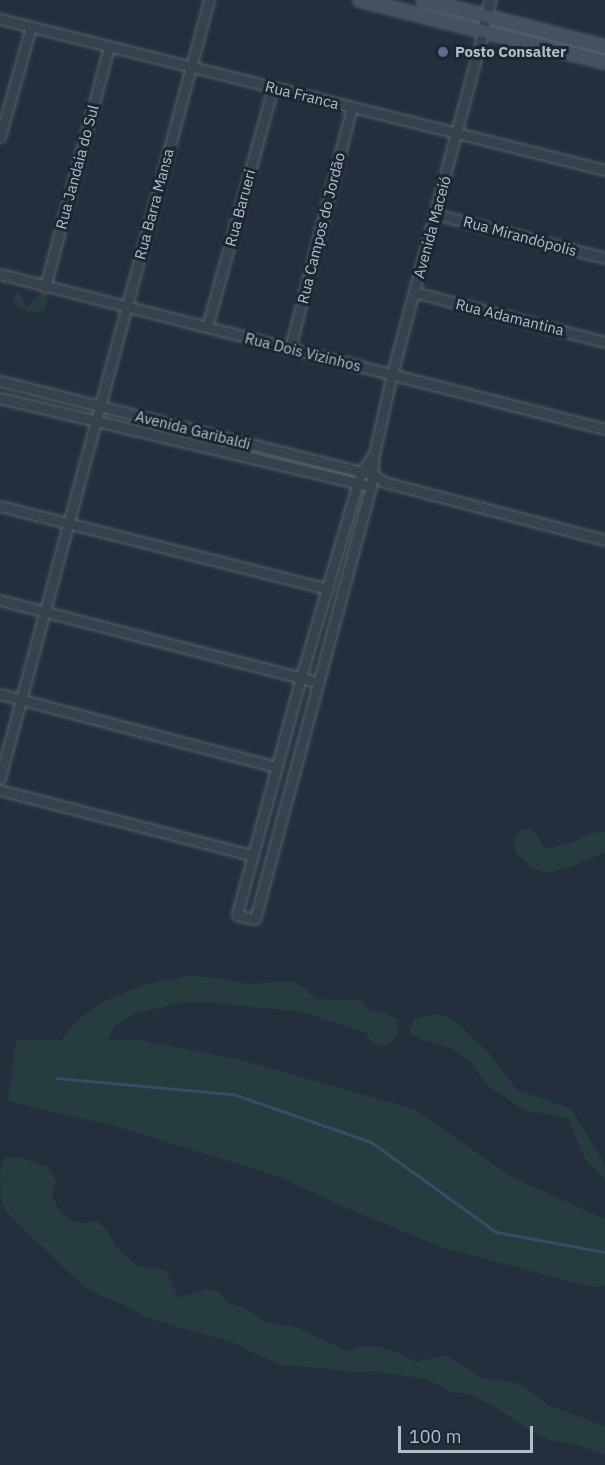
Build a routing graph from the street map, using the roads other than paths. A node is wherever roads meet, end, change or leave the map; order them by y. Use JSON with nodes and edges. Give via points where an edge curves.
{"nodes":[{"id":1,"x":208,"y":0,"type":"edge"},
{"id":2,"x":360,"y":0,"type":"edge"},
{"id":3,"x":423,"y":0,"type":"edge"},
{"id":4,"x":491,"y":0,"type":"edge"},
{"id":5,"x":487,"y":16,"type":"junction"},
{"id":6,"x":0,"y":19,"type":"edge"},
{"id":7,"x":31,"y":27,"type":"junction"},
{"id":8,"x":483,"y":31,"type":"junction"},
{"id":9,"x":109,"y":47,"type":"junction"},
{"id":10,"x":605,"y":47,"type":"edge"},
{"id":11,"x":605,"y":62,"type":"edge"},
{"id":12,"x":191,"y":66,"type":"junction"},
{"id":13,"x":273,"y":88,"type":"junction"},
{"id":14,"x":352,"y":107,"type":"junction"},
{"id":15,"x":457,"y":132,"type":"junction"},
{"id":16,"x":0,"y":137,"type":"edge"},
{"id":17,"x":605,"y":170,"type":"edge"},
{"id":18,"x":435,"y":214,"type":"junction"},
{"id":19,"x":605,"y":258,"type":"edge"},
{"id":20,"x":0,"y":274,"type":"edge"},
{"id":21,"x":45,"y":287,"type":"junction"},
{"id":22,"x":414,"y":292,"type":"junction"},
{"id":23,"x":127,"y":307,"type":"junction"},
{"id":24,"x":207,"y":327,"type":"junction"},
{"id":25,"x":605,"y":342,"type":"edge"},
{"id":26,"x":290,"y":348,"type":"junction"},
{"id":27,"x":392,"y":374,"type":"junction"},
{"id":28,"x":0,"y":381,"type":"edge"},
{"id":29,"x":0,"y":398,"type":"edge"},
{"id":30,"x":98,"y":406,"type":"junction"},
{"id":31,"x":95,"y":422,"type":"junction"},
{"id":32,"x":605,"y":429,"type":"edge"},
{"id":33,"x":374,"y":454,"type":"junction"},
{"id":34,"x":361,"y":472,"type":"junction"},
{"id":35,"x":374,"y":475,"type":"junction"},
{"id":36,"x":384,"y":482,"type":"junction"},
{"id":37,"x":358,"y":484,"type":"junction"},
{"id":38,"x":371,"y":487,"type":"junction"},
{"id":39,"x":0,"y":506,"type":"edge"},
{"id":40,"x":68,"y":523,"type":"junction"},
{"id":41,"x":605,"y":540,"type":"edge"},
{"id":42,"x":328,"y":589,"type":"junction"},
{"id":43,"x":0,"y":600,"type":"edge"},
{"id":44,"x":44,"y":611,"type":"junction"},
{"id":45,"x":301,"y":677,"type":"junction"},
{"id":46,"x":318,"y":682,"type":"junction"},
{"id":47,"x":0,"y":694,"type":"edge"},
{"id":48,"x":21,"y":699,"type":"junction"},
{"id":49,"x":276,"y":767,"type":"junction"},
{"id":50,"x":0,"y":778,"type":"edge"},
{"id":51,"x":0,"y":790,"type":"edge"},
{"id":52,"x":252,"y":855,"type":"junction"}],
"edges":[{"from":1,"to":12,"type":"street","name":"Rua Barra Mansa"},
{"from":2,"to":8,"type":"main road"},
{"from":3,"to":5,"type":"main road"},
{"from":4,"to":5,"type":"street","name":"Avenida Maceió"},
{"from":5,"to":8,"type":"street","name":"Avenida Maceió"},
{"from":5,"to":10,"type":"main road"},
{"from":6,"to":7,"type":"street","name":"Rua Franca"},
{"from":7,"to":9,"type":"street","name":"Rua Franca"},
{"from":7,"to":16,"type":"street"},
{"from":8,"to":11,"type":"main road"},
{"from":8,"to":15,"type":"street","name":"Avenida Maceió"},
{"from":9,"to":12,"type":"street","name":"Rua Franca"},
{"from":9,"to":21,"type":"street","name":"Rua Jandaia do Sul"},
{"from":12,"to":13,"type":"street","name":"Rua Franca"},
{"from":12,"to":23,"type":"street","name":"Rua Barra Mansa"},
{"from":13,"to":14,"type":"street","name":"Rua Franca"},
{"from":13,"to":24,"type":"street","name":"Rua Barueri"},
{"from":14,"to":15,"type":"street","name":"Rua Franca"},
{"from":14,"to":26,"type":"street","name":"Rua Campos do Jordão"},
{"from":15,"to":17,"type":"street","name":"Rua Franca"},
{"from":15,"to":18,"type":"street","name":"Avenida Maceió"},
{"from":18,"to":19,"type":"street","name":"Rua Mirandópolis"},
{"from":18,"to":22,"type":"street","name":"Avenida Maceió"},
{"from":20,"to":21,"type":"street","name":"Rua Dois Vizinhos"},
{"from":21,"to":23,"type":"street","name":"Rua Dois Vizinhos"},
{"from":22,"to":25,"type":"street","name":"Rua Adamantina"},
{"from":22,"to":27,"type":"street","name":"Avenida Maceió"},
{"from":23,"to":24,"type":"street","name":"Rua Dois Vizinhos"},
{"from":23,"to":30,"type":"street","name":"Rua Barra Mansa"},
{"from":24,"to":26,"type":"street","name":"Rua Dois Vizinhos"},
{"from":26,"to":27,"type":"street","name":"Rua Dois Vizinhos"},
{"from":27,"to":32,"type":"street","name":"Rua Dois Vizinhos"},
{"from":27,"to":33,"type":"street","name":"Avenida Maceió"},
{"from":28,"to":30,"type":"street","name":"Avenida Garibaldi"},
{"from":29,"to":31,"type":"street","name":"Avenida Garibaldi"},
{"from":30,"to":31,"type":"street","name":"Rua Barra Mansa"},
{"from":30,"to":34,"type":"street","name":"Avenida Garibaldi"},
{"from":31,"to":37,"type":"street","name":"Avenida Garibaldi"},
{"from":31,"to":40,"type":"street"},
{"from":33,"to":34,"type":"street","name":"Avenida Maceió"},
{"from":33,"to":35,"type":"street","name":"Avenida Maceió"},
{"from":34,"to":35,"type":"street","name":"Avenida Garibaldi"},
{"from":34,"to":37,"type":"street"},
{"from":35,"to":36,"type":"street","name":"Avenida Garibaldi"},
{"from":35,"to":38,"type":"street","name":"Avenida Maceió"},
{"from":36,"to":38,"type":"street"},
{"from":36,"to":41,"type":"street","name":"Avenida Garibaldi"},
{"from":37,"to":38,"type":"street","name":"Avenida Garibaldi"},
{"from":37,"to":42,"type":"street"},
{"from":38,"to":46,"type":"street","name":"Avenida Maceió"},
{"from":39,"to":40,"type":"street"},
{"from":40,"to":42,"type":"street"},
{"from":40,"to":44,"type":"street"},
{"from":42,"to":45,"type":"street"},
{"from":43,"to":44,"type":"street"},
{"from":44,"to":45,"type":"street"},
{"from":44,"to":48,"type":"street"},
{"from":45,"to":46,"type":"street"},
{"from":45,"to":49,"type":"street"},
{"from":46,"to":52,"type":"street","name":"Avenida Maceió","via":[[255,919],[237,915]]},
{"from":47,"to":48,"type":"street"},
{"from":48,"to":49,"type":"street"},
{"from":48,"to":50,"type":"street"},
{"from":49,"to":52,"type":"street"},
{"from":51,"to":52,"type":"street"}]}
